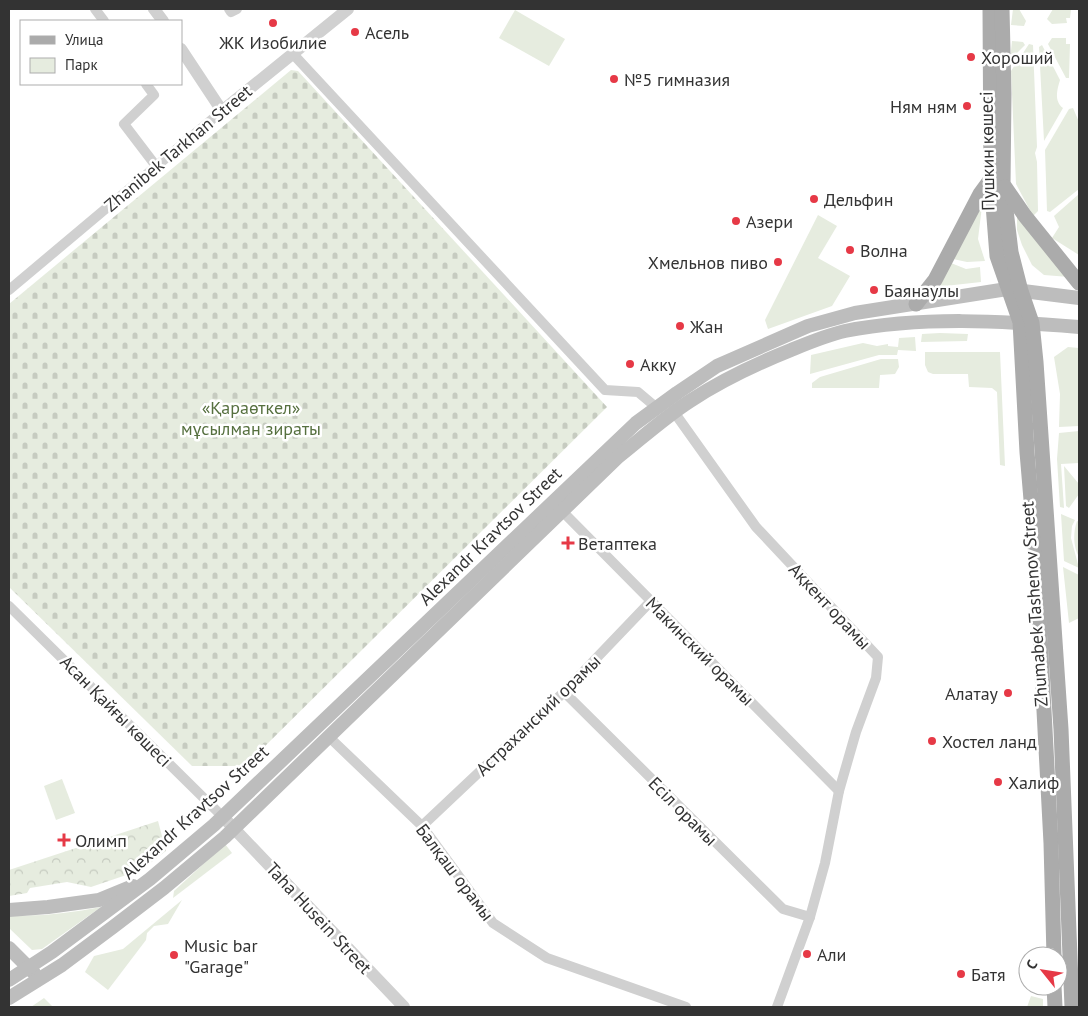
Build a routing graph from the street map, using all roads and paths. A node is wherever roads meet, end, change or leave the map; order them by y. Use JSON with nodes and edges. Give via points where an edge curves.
{"nodes":[{"id":1,"x":95,"y":9,"type":"edge"},
{"id":2,"x":154,"y":9,"type":"edge"},
{"id":3,"x":229,"y":9,"type":"edge"},
{"id":4,"x":236,"y":9,"type":"edge"},
{"id":5,"x":348,"y":9,"type":"edge"},
{"id":6,"x":990,"y":9,"type":"edge"},
{"id":7,"x":1002,"y":9,"type":"edge"},
{"id":8,"x":103,"y":20,"type":"edge"},
{"id":9,"x":162,"y":20,"type":"edge"},
{"id":10,"x":182,"y":50,"type":"edge"},
{"id":11,"x":293,"y":54,"type":"junction"},
{"id":12,"x":147,"y":85,"type":"edge"},
{"id":13,"x":222,"y":110,"type":"junction"},
{"id":14,"x":156,"y":166,"type":"junction"},
{"id":15,"x":997,"y":182,"type":"junction"},
{"id":16,"x":1079,"y":283,"type":"edge"},
{"id":17,"x":9,"y":290,"type":"edge"},
{"id":18,"x":1014,"y":290,"type":"junction"},
{"id":19,"x":1079,"y":298,"type":"edge"},
{"id":20,"x":916,"y":304,"type":"junction"},
{"id":21,"x":1026,"y":323,"type":"junction"},
{"id":22,"x":1079,"y":327,"type":"edge"},
{"id":23,"x":657,"y":408,"type":"junction"},
{"id":24,"x":674,"y":412,"type":"junction"},
{"id":25,"x":562,"y":510,"type":"junction"},
{"id":26,"x":651,"y":601,"type":"junction"},
{"id":27,"x":9,"y":606,"type":"edge"},
{"id":28,"x":564,"y":692,"type":"junction"},
{"id":29,"x":329,"y":737,"type":"junction"},
{"id":30,"x":839,"y":791,"type":"junction"},
{"id":31,"x":222,"y":817,"type":"junction"},
{"id":32,"x":422,"y":826,"type":"junction"},
{"id":33,"x":234,"y":828,"type":"junction"},
{"id":34,"x":150,"y":879,"type":"junction"},
{"id":35,"x":9,"y":910,"type":"edge"},
{"id":36,"x":810,"y":917,"type":"junction"},
{"id":37,"x":1054,"y":946,"type":"edge"},
{"id":38,"x":9,"y":948,"type":"edge"},
{"id":39,"x":28,"y":968,"type":"junction"},
{"id":40,"x":41,"y":978,"type":"junction"},
{"id":41,"x":9,"y":980,"type":"edge"},
{"id":42,"x":9,"y":998,"type":"edge"},
{"id":43,"x":404,"y":1007,"type":"edge"},
{"id":44,"x":686,"y":1007,"type":"edge"},
{"id":45,"x":777,"y":1007,"type":"edge"},
{"id":46,"x":1072,"y":1007,"type":"edge"}],
"edges":[{"from":1,"to":8,"type":"street"},
{"from":2,"to":9,"type":"street"},
{"from":3,"to":4,"type":"street","via":[[231,12]]},
{"from":5,"to":11,"type":"street","name":"Zhanibek Tarkhan Street"},
{"from":6,"to":15,"type":"main road","name":"Пушкин көшесі"},
{"from":7,"to":15,"type":"main road","name":"Пушкин көшесі","via":[[1004,94]]},
{"from":10,"to":13,"type":"street"},
{"from":11,"to":13,"type":"street","name":"Zhanibek Tarkhan Street"},
{"from":11,"to":23,"type":"street","via":[[606,390],[638,392]]},
{"from":12,"to":14,"type":"street","via":[[154,95],[124,124]]},
{"from":13,"to":14,"type":"street","name":"Zhanibek Tarkhan Street"},
{"from":14,"to":17,"type":"street","name":"Zhanibek Tarkhan Street"},
{"from":15,"to":16,"type":"main road"},
{"from":15,"to":18,"type":"main road","name":"Пушкин көшесі","via":[[997,256]]},
{"from":15,"to":20,"type":"main road","via":[[980,194],[935,280]]},
{"from":18,"to":19,"type":"main road","name":"Alexandr Kravtsov Street"},
{"from":18,"to":20,"type":"main road","name":"Alexandr Kravtsov Street"},
{"from":18,"to":21,"type":"main road","name":"Zhumabek Tashenov Street"},
{"from":20,"to":23,"type":"main road","name":"Alexandr Kravtsov Street","via":[[854,313],[808,326],[717,366]]},
{"from":21,"to":22,"type":"main road","name":"Alexandr Kravtsov Street"},
{"from":21,"to":24,"type":"main road","name":"Alexandr Kravtsov Street","via":[[961,320],[886,325],[843,332],[803,345],[737,374]]},
{"from":21,"to":37,"type":"main road","name":"Zhumabek Tashenov Street","via":[[1027,452],[1036,559]]},
{"from":21,"to":46,"type":"main road","name":"Zhumabek Tashenov Street","via":[[1061,729]]},
{"from":23,"to":31,"type":"main road","name":"Alexandr Kravtsov Street","via":[[636,423]]},
{"from":24,"to":25,"type":"main road","name":"Alexandr Kravtsov Street","via":[[618,457]]},
{"from":24,"to":30,"type":"street","name":"Ақкент орамы","via":[[756,526],[878,658],[876,678]]},
{"from":25,"to":26,"type":"street","name":"Макинский орамы"},
{"from":25,"to":29,"type":"main road","name":"Alexandr Kravtsov Street"},
{"from":26,"to":28,"type":"street","name":"Астраханский орамы"},
{"from":26,"to":30,"type":"street","name":"Макинский орамы"},
{"from":27,"to":31,"type":"street","name":"Асан Қайғы көшесі"},
{"from":28,"to":32,"type":"street","name":"Астраханский орамы"},
{"from":28,"to":36,"type":"street","name":"Есіл орамы","via":[[782,908]]},
{"from":29,"to":32,"type":"street","name":"Балқаш орамы"},
{"from":29,"to":33,"type":"main road","name":"Alexandr Kravtsov Street"},
{"from":30,"to":36,"type":"street","name":"Ақкент орамы","via":[[825,863]]},
{"from":31,"to":33,"type":"street","name":"Taha Husein Street"},
{"from":31,"to":34,"type":"main road","name":"Alexandr Kravtsov Street"},
{"from":32,"to":44,"type":"street","name":"Балқаш орамы","via":[[493,923],[547,958]]},
{"from":33,"to":40,"type":"main road","name":"Alexandr Kravtsov Street","via":[[164,888]]},
{"from":33,"to":43,"type":"street","name":"Taha Husein Street"},
{"from":34,"to":35,"type":"main road","via":[[98,900]]},
{"from":34,"to":39,"type":"main road","name":"Alexandr Kravtsov Street"},
{"from":36,"to":45,"type":"street"},
{"from":38,"to":39,"type":"main road"},
{"from":39,"to":40,"type":"main road"},
{"from":39,"to":41,"type":"main road","name":"Alexandr Kravtsov Street"},
{"from":40,"to":42,"type":"main road","name":"Alexandr Kravtsov Street"}]}
